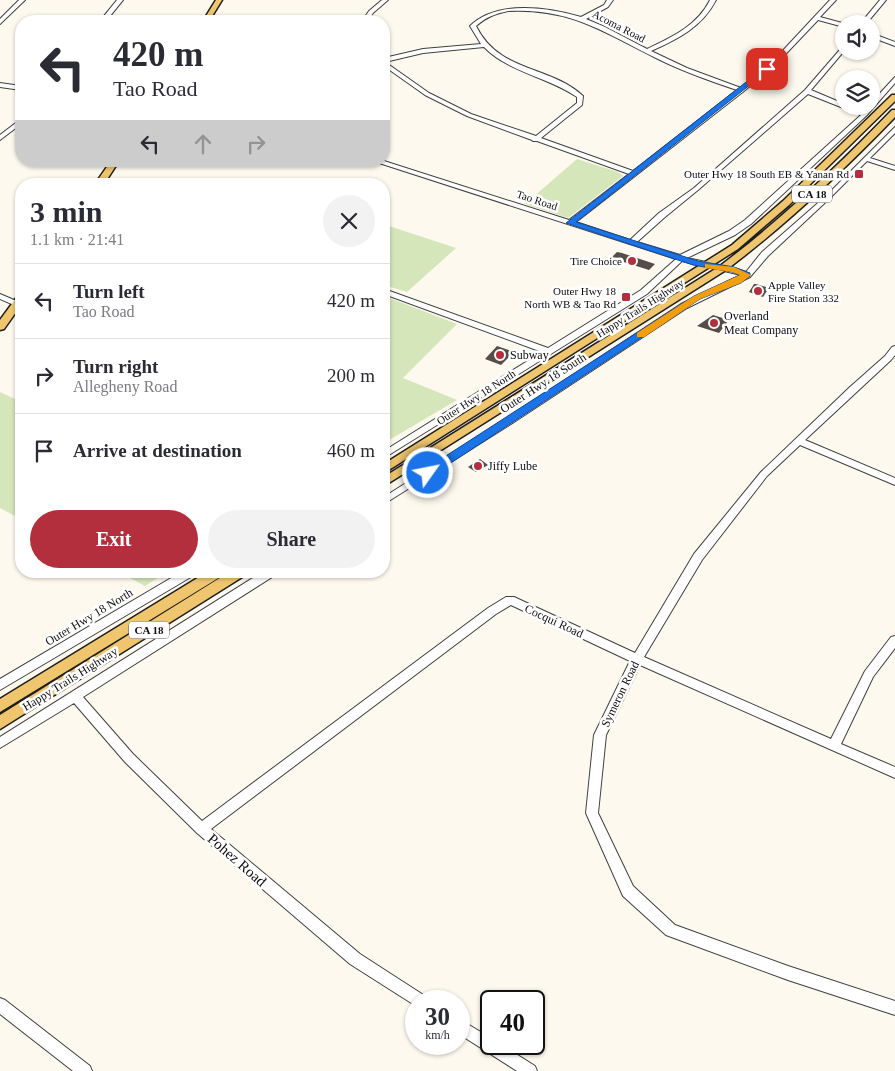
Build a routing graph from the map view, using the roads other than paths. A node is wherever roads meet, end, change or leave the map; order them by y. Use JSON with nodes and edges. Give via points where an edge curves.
{"nodes":[{"id":1,"x":22,"y":0,"type":"edge"},
{"id":2,"x":120,"y":0,"type":"edge"},
{"id":3,"x":219,"y":0,"type":"edge"},
{"id":4,"x":385,"y":0,"type":"edge"},
{"id":5,"x":610,"y":0,"type":"edge"},
{"id":6,"x":713,"y":0,"type":"edge"},
{"id":7,"x":831,"y":0,"type":"edge"},
{"id":8,"x":883,"y":0,"type":"edge"},
{"id":9,"x":0,"y":12,"type":"edge"},
{"id":10,"x":10,"y":13,"type":"junction"},
{"id":11,"x":108,"y":15,"type":"edge"},
{"id":12,"x":210,"y":15,"type":"edge"},
{"id":13,"x":369,"y":15,"type":"edge"},
{"id":14,"x":870,"y":15,"type":"edge"},
{"id":15,"x":818,"y":18,"type":"junction"},
{"id":16,"x":582,"y":19,"type":"junction"},
{"id":17,"x":0,"y":22,"type":"edge"},
{"id":18,"x":835,"y":23,"type":"edge"},
{"id":19,"x":880,"y":38,"type":"edge"},
{"id":20,"x":895,"y":44,"type":"edge"},
{"id":21,"x":486,"y":45,"type":"junction"},
{"id":22,"x":646,"y":51,"type":"junction"},
{"id":23,"x":835,"y":58,"type":"edge"},
{"id":24,"x":390,"y":60,"type":"edge"},
{"id":25,"x":390,"y":66,"type":"edge"},
{"id":26,"x":895,"y":79,"type":"edge"},
{"id":27,"x":0,"y":85,"type":"edge"},
{"id":28,"x":15,"y":87,"type":"edge"},
{"id":29,"x":742,"y":90,"type":"junction"},
{"id":30,"x":807,"y":91,"type":"junction"},
{"id":31,"x":880,"y":96,"type":"edge"},
{"id":32,"x":895,"y":97,"type":"edge"},
{"id":33,"x":835,"y":102,"type":"edge"},
{"id":34,"x":895,"y":112,"type":"edge"},
{"id":35,"x":864,"y":115,"type":"edge"},
{"id":36,"x":15,"y":126,"type":"edge"},
{"id":37,"x":895,"y":129,"type":"edge"},
{"id":38,"x":0,"y":138,"type":"edge"},
{"id":39,"x":535,"y":140,"type":"junction"},
{"id":40,"x":867,"y":159,"type":"junction"},
{"id":41,"x":390,"y":165,"type":"edge"},
{"id":42,"x":110,"y":167,"type":"edge"},
{"id":43,"x":895,"y":168,"type":"edge"},
{"id":44,"x":633,"y":174,"type":"junction"},
{"id":45,"x":103,"y":178,"type":"edge"},
{"id":46,"x":570,"y":223,"type":"junction"},
{"id":47,"x":632,"y":242,"type":"junction"},
{"id":48,"x":681,"y":258,"type":"junction"},
{"id":49,"x":706,"y":266,"type":"junction"},
{"id":50,"x":722,"y":268,"type":"junction"},
{"id":51,"x":746,"y":275,"type":"junction"},
{"id":52,"x":390,"y":293,"type":"edge"},
{"id":53,"x":0,"y":296,"type":"edge"},
{"id":54,"x":15,"y":301,"type":"edge"},
{"id":55,"x":15,"y":309,"type":"edge"},
{"id":56,"x":0,"y":328,"type":"edge"},
{"id":57,"x":548,"y":351,"type":"junction"},
{"id":58,"x":893,"y":356,"type":"edge"},
{"id":59,"x":800,"y":441,"type":"junction"},
{"id":60,"x":390,"y":451,"type":"edge"},
{"id":61,"x":390,"y":466,"type":"edge"},
{"id":62,"x":390,"y":478,"type":"edge"},
{"id":63,"x":895,"y":482,"type":"edge"},
{"id":64,"x":390,"y":497,"type":"edge"},
{"id":65,"x":180,"y":578,"type":"edge"},
{"id":66,"x":209,"y":578,"type":"edge"},
{"id":67,"x":231,"y":578,"type":"edge"},
{"id":68,"x":262,"y":578,"type":"edge"},
{"id":69,"x":895,"y":640,"type":"edge"},
{"id":70,"x":637,"y":659,"type":"junction"},
{"id":71,"x":0,"y":685,"type":"edge"},
{"id":72,"x":75,"y":696,"type":"junction"},
{"id":73,"x":0,"y":706,"type":"edge"},
{"id":74,"x":0,"y":723,"type":"edge"},
{"id":75,"x":0,"y":743,"type":"edge"},
{"id":76,"x":834,"y":746,"type":"junction"},
{"id":77,"x":895,"y":773,"type":"edge"},
{"id":78,"x":201,"y":829,"type":"junction"},
{"id":79,"x":405,"y":992,"type":"edge"},
{"id":80,"x":0,"y":1005,"type":"edge"},
{"id":81,"x":895,"y":1008,"type":"edge"},
{"id":82,"x":470,"y":1033,"type":"edge"},
{"id":83,"x":85,"y":1071,"type":"edge"},
{"id":84,"x":530,"y":1071,"type":"edge"}],
"edges":[{"from":1,"to":10,"type":"street"},
{"from":2,"to":11,"type":"street"},
{"from":3,"to":12,"type":"main road"},
{"from":4,"to":13,"type":"street"},
{"from":5,"to":16,"type":"street","via":[[606,6]]},
{"from":6,"to":22,"type":"street","via":[[699,21],[683,33]]},
{"from":7,"to":15,"type":"street"},
{"from":8,"to":14,"type":"street"},
{"from":9,"to":10,"type":"street"},
{"from":10,"to":17,"type":"street"},
{"from":15,"to":18,"type":"street"},
{"from":15,"to":29,"type":"street"},
{"from":16,"to":21,"type":"street","name":"Acoma Road","via":[[534,10],[495,12],[477,20],[473,26]]},
{"from":16,"to":22,"type":"street","name":"Acoma Road"},
{"from":19,"to":20,"type":"street"},
{"from":21,"to":24,"type":"street","via":[[423,51]]},
{"from":21,"to":39,"type":"street","name":"Acoma Road","via":[[510,63],[570,88],[580,96],[580,104]]},
{"from":22,"to":29,"type":"street","name":"Acoma Road"},
{"from":23,"to":30,"type":"street"},
{"from":25,"to":39,"type":"street","via":[[427,94],[469,115]]},
{"from":26,"to":31,"type":"street","name":"Outer Hwy 18 North"},
{"from":27,"to":28,"type":"street"},
{"from":29,"to":44,"type":"street"},
{"from":30,"to":33,"type":"street"},
{"from":30,"to":47,"type":"street"},
{"from":32,"to":49,"type":"main road","name":"Happy Trails Highway","number":"CA 18","via":[[773,215]]},
{"from":34,"to":50,"type":"main road","name":"Happy Trails Highway","number":"CA 18","via":[[798,207]]},
{"from":35,"to":48,"type":"street","name":"Outer Hwy 18 North","via":[[748,222]]},
{"from":36,"to":38,"type":"street"},
{"from":37,"to":40,"type":"street","name":"Outer Hwy 18 South"},
{"from":39,"to":44,"type":"street"},
{"from":40,"to":43,"type":"street"},
{"from":40,"to":51,"type":"street","name":"Outer Hwy 18 South"},
{"from":41,"to":46,"type":"street","name":"Tao Road"},
{"from":42,"to":45,"type":"main road"},
{"from":44,"to":46,"type":"street"},
{"from":46,"to":47,"type":"street","name":"Tao Road"},
{"from":47,"to":48,"type":"street","name":"Tao Road"},
{"from":48,"to":49,"type":"street","name":"Tao Road"},
{"from":48,"to":57,"type":"street","name":"Outer Hwy 18 North","via":[[644,292]]},
{"from":49,"to":50,"type":"street","name":"Tao Road"},
{"from":49,"to":61,"type":"main road","name":"Happy Trails Highway","number":"CA 18"},
{"from":50,"to":51,"type":"street","name":"Tao Road"},
{"from":50,"to":62,"type":"main road","name":"Happy Trails Highway","number":"CA 18"},
{"from":51,"to":64,"type":"street","name":"Outer Hwy 18 South","via":[[691,302]]},
{"from":52,"to":57,"type":"street"},
{"from":53,"to":54,"type":"street"},
{"from":55,"to":56,"type":"main road"},
{"from":57,"to":60,"type":"street","name":"Outer Hwy 18 North"},
{"from":58,"to":59,"type":"street","name":"Symeron Road","via":[[853,389]]},
{"from":59,"to":63,"type":"street"},
{"from":59,"to":70,"type":"street","name":"Symeron Road","via":[[764,474],[698,557]]},
{"from":65,"to":71,"type":"street","name":"Outer Hwy 18 North"},
{"from":66,"to":73,"type":"main road","name":"Happy Trails Highway","number":"CA 18"},
{"from":67,"to":74,"type":"main road","name":"Happy Trails Highway","number":"CA 18"},
{"from":68,"to":72,"type":"street"},
{"from":69,"to":76,"type":"street","via":[[869,674]]},
{"from":70,"to":76,"type":"street","name":"Cocqui Road"},
{"from":70,"to":78,"type":"street","name":"Cocqui Road","via":[[510,600]]},
{"from":70,"to":81,"type":"street","name":"Symeron Road","via":[[600,735],[592,813],[628,891],[670,930]]},
{"from":72,"to":75,"type":"street"},
{"from":72,"to":78,"type":"street","name":"Pohez Road","via":[[129,758]]},
{"from":76,"to":77,"type":"street","name":"Cocqui Road"},
{"from":78,"to":79,"type":"street","name":"Pohez Road","via":[[355,960]]},
{"from":80,"to":83,"type":"street"},
{"from":82,"to":84,"type":"street"}]}
